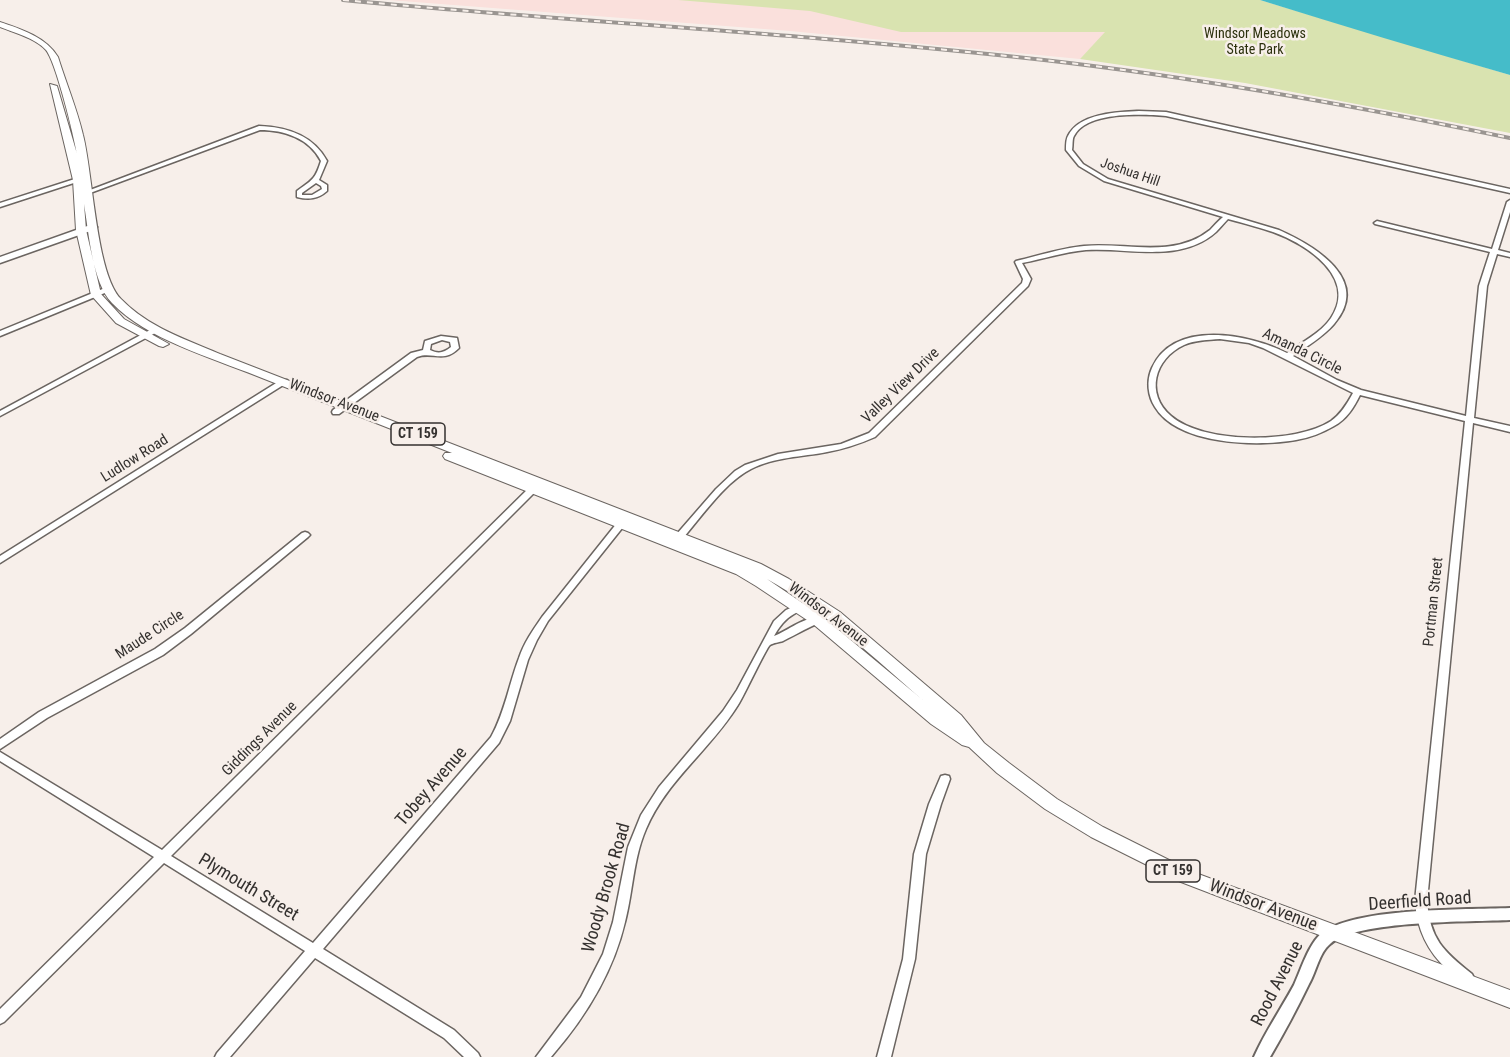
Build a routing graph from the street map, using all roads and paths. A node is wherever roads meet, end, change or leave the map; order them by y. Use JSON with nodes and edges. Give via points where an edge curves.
{"nodes":[{"id":1,"x":0,"y":24,"type":"edge"},
{"id":2,"x":0,"y":30,"type":"edge"},
{"id":3,"x":82,"y":179,"type":"junction"},
{"id":4,"x":317,"y":181,"type":"dead end"},
{"id":5,"x":1510,"y":190,"type":"edge"},
{"id":6,"x":83,"y":194,"type":"junction"},
{"id":7,"x":1510,"y":202,"type":"edge"},
{"id":8,"x":0,"y":205,"type":"edge"},
{"id":9,"x":1227,"y":216,"type":"junction"},
{"id":10,"x":1377,"y":223,"type":"dead end"},
{"id":11,"x":87,"y":228,"type":"junction"},
{"id":12,"x":1492,"y":251,"type":"junction"},
{"id":13,"x":1510,"y":255,"type":"edge"},
{"id":14,"x":0,"y":260,"type":"edge"},
{"id":15,"x":102,"y":293,"type":"junction"},
{"id":16,"x":150,"y":333,"type":"junction"},
{"id":17,"x":0,"y":334,"type":"edge"},
{"id":18,"x":426,"y":351,"type":"dead end"},
{"id":19,"x":1288,"y":356,"type":"junction"},
{"id":20,"x":280,"y":384,"type":"junction"},
{"id":21,"x":1358,"y":392,"type":"junction"},
{"id":22,"x":341,"y":409,"type":"junction"},
{"id":23,"x":0,"y":414,"type":"edge"},
{"id":24,"x":1469,"y":419,"type":"junction"},
{"id":25,"x":1510,"y":429,"type":"edge"},
{"id":26,"x":536,"y":486,"type":"junction"},
{"id":27,"x":624,"y":520,"type":"junction"},
{"id":28,"x":305,"y":535,"type":"dead end"},
{"id":29,"x":676,"y":540,"type":"junction"},
{"id":30,"x":0,"y":560,"type":"edge"},
{"id":31,"x":813,"y":601,"type":"junction"},
{"id":32,"x":801,"y":607,"type":"junction"},
{"id":33,"x":835,"y":616,"type":"junction"},
{"id":34,"x":819,"y":620,"type":"junction"},
{"id":35,"x":769,"y":642,"type":"junction"},
{"id":36,"x":0,"y":745,"type":"edge"},
{"id":37,"x":978,"y":747,"type":"junction"},
{"id":38,"x":0,"y":756,"type":"edge"},
{"id":39,"x":945,"y":779,"type":"dead end"},
{"id":40,"x":162,"y":856,"type":"junction"},
{"id":41,"x":1510,"y":914,"type":"edge"},
{"id":42,"x":1422,"y":919,"type":"junction"},
{"id":43,"x":1333,"y":932,"type":"junction"},
{"id":44,"x":315,"y":948,"type":"junction"},
{"id":45,"x":1479,"y":987,"type":"junction"},
{"id":46,"x":1508,"y":997,"type":"edge"},
{"id":47,"x":0,"y":1018,"type":"edge"},
{"id":48,"x":222,"y":1057,"type":"edge"},
{"id":49,"x":473,"y":1057,"type":"edge"},
{"id":50,"x":543,"y":1057,"type":"edge"},
{"id":51,"x":884,"y":1057,"type":"edge"},
{"id":52,"x":1262,"y":1057,"type":"edge"}],
"edges":[{"from":1,"to":3,"type":"main road","name":"Windsor Avenue","number":"CT 159","via":[[31,36],[50,50],[79,136]]},
{"from":2,"to":3,"type":"main road","name":"Windsor Avenue","number":"CT 159","via":[[28,40],[43,54]]},
{"from":3,"to":6,"type":"main road","name":"Windsor Avenue","number":"CT 159"},
{"from":3,"to":8,"type":"street"},
{"from":4,"to":6,"type":"street","via":[[324,161],[318,149],[309,141],[280,130],[259,128]]},
{"from":5,"to":9,"type":"street","name":"Joshua Hill","via":[[1166,114],[1103,117],[1083,125],[1071,136],[1072,156],[1098,176]]},
{"from":6,"to":11,"type":"main road","name":"Windsor Avenue","number":"CT 159"},
{"from":7,"to":12,"type":"street","name":"Portman Street"},
{"from":9,"to":19,"type":"street","name":"Joshua Hill","via":[[1299,241],[1329,265],[1342,284],[1344,302],[1334,320]]},
{"from":9,"to":29,"type":"street","name":"Valley View Drive","via":[[1204,238],[1168,249],[1076,249],[1018,262],[1027,279],[1025,284],[872,435],[843,448],[748,467],[727,484]]},
{"from":10,"to":12,"type":"street"},
{"from":11,"to":14,"type":"main road"},
{"from":11,"to":15,"type":"main road","name":"Windsor Avenue","number":"CT 159"},
{"from":12,"to":13,"type":"street"},
{"from":12,"to":24,"type":"street","name":"Portman Street","via":[[1483,286]]},
{"from":15,"to":16,"type":"main road","name":"Windsor Avenue","number":"CT 159","via":[[120,321]]},
{"from":15,"to":17,"type":"street"},
{"from":16,"to":20,"type":"main road","name":"Windsor Avenue","number":"CT 159"},
{"from":16,"to":23,"type":"street"},
{"from":18,"to":22,"type":"street","via":[[414,355]]},
{"from":19,"to":21,"type":"street","name":"Amanda Circle"},
{"from":19,"to":21,"type":"street","name":"Amanda Circle","via":[[1264,345],[1220,337],[1179,344],[1164,354],[1153,371],[1154,403],[1181,427],[1222,437],[1266,440],[1313,433],[1333,424],[1346,414]]},
{"from":20,"to":22,"type":"main road","name":"Windsor Avenue","number":"CT 159"},
{"from":20,"to":30,"type":"street","name":"Ludlow Road"},
{"from":21,"to":24,"type":"street","name":"Amanda Circle"},
{"from":22,"to":26,"type":"main road","name":"Windsor Avenue","number":"CT 159"},
{"from":24,"to":25,"type":"street","name":"Amanda Circle"},
{"from":24,"to":42,"type":"street","name":"Portman Street","via":[[1421,893]]},
{"from":26,"to":27,"type":"main road","name":"Windsor Avenue","number":"CT 159"},
{"from":26,"to":40,"type":"street","name":"Giddings Avenue"},
{"from":27,"to":29,"type":"main road","name":"Windsor Avenue","number":"CT 159"},
{"from":27,"to":44,"type":"street","name":"Tobey Avenue","via":[[534,636],[504,725],[495,740]]},
{"from":28,"to":36,"type":"street","name":"Maude Circle","via":[[159,652],[69,699]]},
{"from":29,"to":31,"type":"main road","name":"Windsor Avenue","number":"CT 159","via":[[756,567]]},
{"from":29,"to":32,"type":"main road","name":"Windsor Avenue","number":"CT 159","via":[[765,583]]},
{"from":31,"to":32,"type":"street","name":"Woody Brook Road"},
{"from":31,"to":33,"type":"main road","name":"Windsor Avenue","number":"CT 159"},
{"from":32,"to":34,"type":"main road","name":"Windsor Avenue","number":"CT 159"},
{"from":32,"to":35,"type":"street","name":"Woody Brook Road","via":[[777,623]]},
{"from":33,"to":34,"type":"street"},
{"from":33,"to":37,"type":"main road","name":"Windsor Avenue","number":"CT 159","via":[[955,719]]},
{"from":34,"to":35,"type":"street"},
{"from":34,"to":37,"type":"main road","name":"Windsor Avenue","number":"CT 159","via":[[943,727]]},
{"from":35,"to":50,"type":"street","name":"Woody Brook Road","via":[[727,714],[665,787],[645,819],[632,850],[615,937],[600,973],[576,1018]]},
{"from":37,"to":43,"type":"main road","name":"Windsor Avenue","number":"CT 159","via":[[1051,804],[1126,848],[1207,885]]},
{"from":38,"to":40,"type":"street","name":"Plymouth Street"},
{"from":39,"to":51,"type":"street","via":[[920,854],[909,959]]},
{"from":40,"to":44,"type":"street","name":"Plymouth Street"},
{"from":40,"to":47,"type":"street","name":"Giddings Avenue"},
{"from":41,"to":42,"type":"street","name":"Deerfield Road"},
{"from":42,"to":43,"type":"street","name":"Deerfield Road","via":[[1359,923]]},
{"from":42,"to":45,"type":"street","name":"Portman Street","via":[[1436,950]]},
{"from":43,"to":45,"type":"main road","name":"Windsor Avenue","number":"CT 159"},
{"from":43,"to":52,"type":"street","name":"Rood Avenue","via":[[1320,945]]},
{"from":44,"to":48,"type":"street","name":"Tobey Avenue"},
{"from":44,"to":49,"type":"street","name":"Plymouth Street","via":[[449,1034]]},
{"from":45,"to":46,"type":"main road","name":"Windsor Avenue","number":"CT 159"}]}
